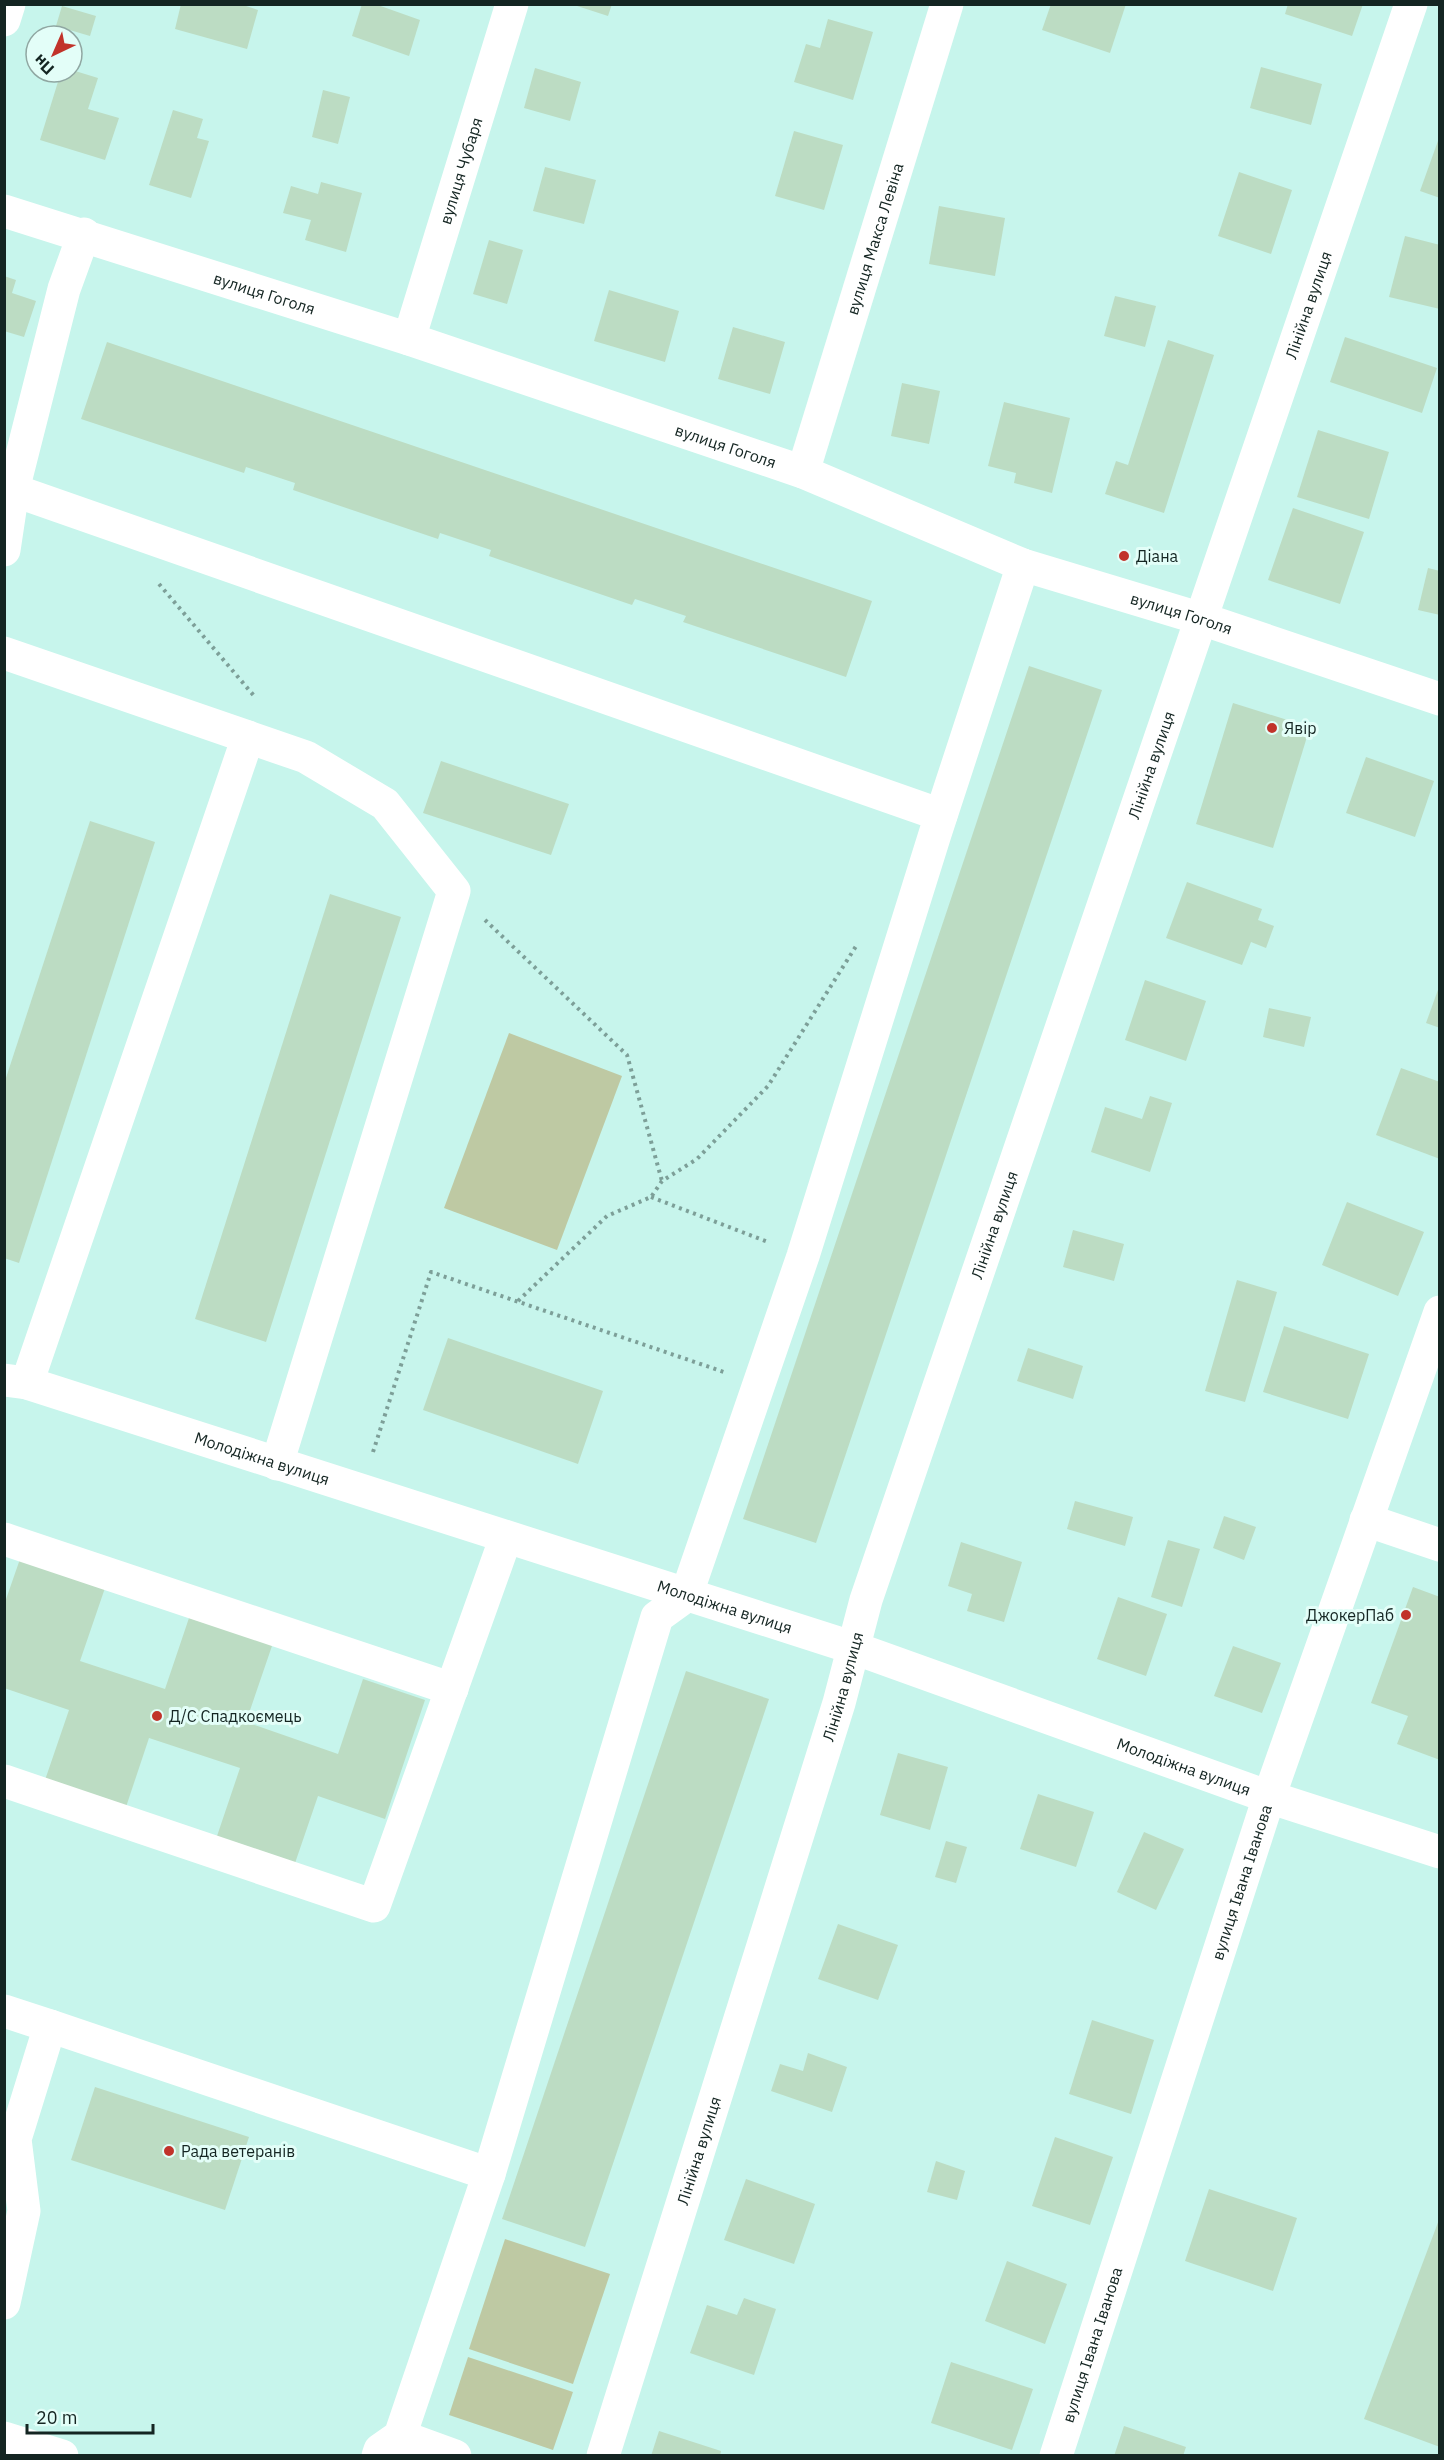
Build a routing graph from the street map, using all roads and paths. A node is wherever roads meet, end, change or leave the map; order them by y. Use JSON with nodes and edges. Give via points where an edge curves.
{"nodes":[{"id":1,"x":9,"y":4,"type":"edge"},
{"id":2,"x":512,"y":4,"type":"edge"},
{"id":3,"x":947,"y":4,"type":"edge"},
{"id":4,"x":1411,"y":4,"type":"edge"},
{"id":5,"x":4,"y":20,"type":"edge"},
{"id":6,"x":4,"y":211,"type":"edge"},
{"id":7,"x":84,"y":234,"type":"junction"},
{"id":8,"x":408,"y":339,"type":"junction"},
{"id":9,"x":803,"y":471,"type":"junction"},
{"id":10,"x":13,"y":490,"type":"junction"},
{"id":11,"x":4,"y":550,"type":"edge"},
{"id":12,"x":1023,"y":565,"type":"junction"},
{"id":13,"x":153,"y":576,"type":"dead end"},
{"id":14,"x":1202,"y":619,"type":"junction"},
{"id":15,"x":4,"y":652,"type":"edge"},
{"id":16,"x":1440,"y":699,"type":"edge"},
{"id":17,"x":260,"y":703,"type":"dead end"},
{"id":18,"x":248,"y":737,"type":"junction"},
{"id":19,"x":941,"y":815,"type":"junction"},
{"id":20,"x":454,"y":891,"type":"junction"},
{"id":21,"x":864,"y":935,"type":"dead end"},
{"id":22,"x":662,"y":1181,"type":"junction"},
{"id":23,"x":651,"y":1197,"type":"junction"},
{"id":24,"x":803,"y":1256,"type":"junction"},
{"id":25,"x":518,"y":1301,"type":"junction"},
{"id":26,"x":1440,"y":1312,"type":"edge"},
{"id":27,"x":16,"y":1381,"type":"edge"},
{"id":28,"x":759,"y":1384,"type":"junction"},
{"id":29,"x":277,"y":1464,"type":"junction"},
{"id":30,"x":361,"y":1490,"type":"junction"},
{"id":31,"x":1366,"y":1520,"type":"junction"},
{"id":32,"x":506,"y":1537,"type":"junction"},
{"id":33,"x":4,"y":1539,"type":"edge"},
{"id":34,"x":1440,"y":1545,"type":"edge"},
{"id":35,"x":686,"y":1596,"type":"junction"},
{"id":36,"x":854,"y":1648,"type":"junction"},
{"id":37,"x":452,"y":1689,"type":"junction"},
{"id":38,"x":4,"y":1781,"type":"edge"},
{"id":39,"x":1269,"y":1797,"type":"junction"},
{"id":40,"x":1440,"y":1852,"type":"edge"},
{"id":41,"x":4,"y":2011,"type":"edge"},
{"id":42,"x":50,"y":2026,"type":"junction"},
{"id":43,"x":489,"y":2174,"type":"junction"},
{"id":44,"x":12,"y":2186,"type":"edge"},
{"id":45,"x":4,"y":2302,"type":"edge"},
{"id":46,"x":4,"y":2438,"type":"edge"},
{"id":47,"x":389,"y":2446,"type":"edge"},
{"id":48,"x":62,"y":2456,"type":"edge"},
{"id":49,"x":455,"y":2456,"type":"edge"},
{"id":50,"x":603,"y":2456,"type":"edge"},
{"id":51,"x":1056,"y":2456,"type":"edge"}],
"edges":[{"from":1,"to":5,"type":"street"},
{"from":2,"to":8,"type":"street","name":"вулиця Чубаря"},
{"from":3,"to":9,"type":"street","name":"вулиця Макса Левіна"},
{"from":4,"to":14,"type":"street","name":"Лінійна вулиця"},
{"from":6,"to":7,"type":"street","name":"вулиця Гоголя"},
{"from":7,"to":8,"type":"street","name":"вулиця Гоголя"},
{"from":7,"to":10,"type":"street","via":[[64,289]]},
{"from":8,"to":9,"type":"street","name":"вулиця Гоголя"},
{"from":9,"to":12,"type":"street","name":"вулиця Гоголя"},
{"from":10,"to":11,"type":"street"},
{"from":10,"to":19,"type":"street"},
{"from":12,"to":14,"type":"street","name":"вулиця Гоголя"},
{"from":12,"to":19,"type":"street"},
{"from":13,"to":17,"type":"path"},
{"from":14,"to":16,"type":"street","name":"вулиця Гоголя"},
{"from":14,"to":36,"type":"street","name":"Лінійна вулиця","via":[[866,1600]]},
{"from":15,"to":18,"type":"street"},
{"from":18,"to":20,"type":"street","via":[[306,757],[385,804]]},
{"from":18,"to":27,"type":"street"},
{"from":19,"to":24,"type":"street"},
{"from":20,"to":22,"type":"path","via":[[627,1055]]},
{"from":20,"to":29,"type":"street"},
{"from":21,"to":22,"type":"path","via":[[768,1086],[697,1159]]},
{"from":22,"to":23,"type":"path"},
{"from":23,"to":24,"type":"path"},
{"from":23,"to":25,"type":"path","via":[[607,1216]]},
{"from":24,"to":28,"type":"street"},
{"from":25,"to":28,"type":"path"},
{"from":25,"to":30,"type":"path","via":[[431,1272]]},
{"from":26,"to":31,"type":"street","name":"вулиця Івана Іванова"},
{"from":27,"to":29,"type":"street","name":"Молодіжна вулиця"},
{"from":28,"to":35,"type":"street"},
{"from":29,"to":30,"type":"street","name":"Молодіжна вулиця"},
{"from":30,"to":32,"type":"street","name":"Молодіжна вулиця"},
{"from":31,"to":34,"type":"street"},
{"from":31,"to":39,"type":"street","name":"вулиця Івана Іванова"},
{"from":32,"to":35,"type":"street","name":"Молодіжна вулиця"},
{"from":32,"to":37,"type":"street"},
{"from":33,"to":37,"type":"street"},
{"from":35,"to":36,"type":"street","name":"Молодіжна вулиця"},
{"from":35,"to":43,"type":"street","via":[[657,1617]]},
{"from":36,"to":39,"type":"street","name":"Молодіжна вулиця"},
{"from":36,"to":50,"type":"street","name":"Лінійна вулиця"},
{"from":37,"to":38,"type":"street","via":[[374,1906]]},
{"from":39,"to":40,"type":"street","name":"Молодіжна вулиця"},
{"from":39,"to":51,"type":"street","name":"вулиця Івана Іванова"},
{"from":41,"to":42,"type":"street"},
{"from":42,"to":43,"type":"street"},
{"from":42,"to":44,"type":"street","via":[[15,2139]]},
{"from":43,"to":47,"type":"street"},
{"from":44,"to":45,"type":"street","via":[[24,2211]]},
{"from":46,"to":48,"type":"street"},
{"from":47,"to":49,"type":"street"}]}
